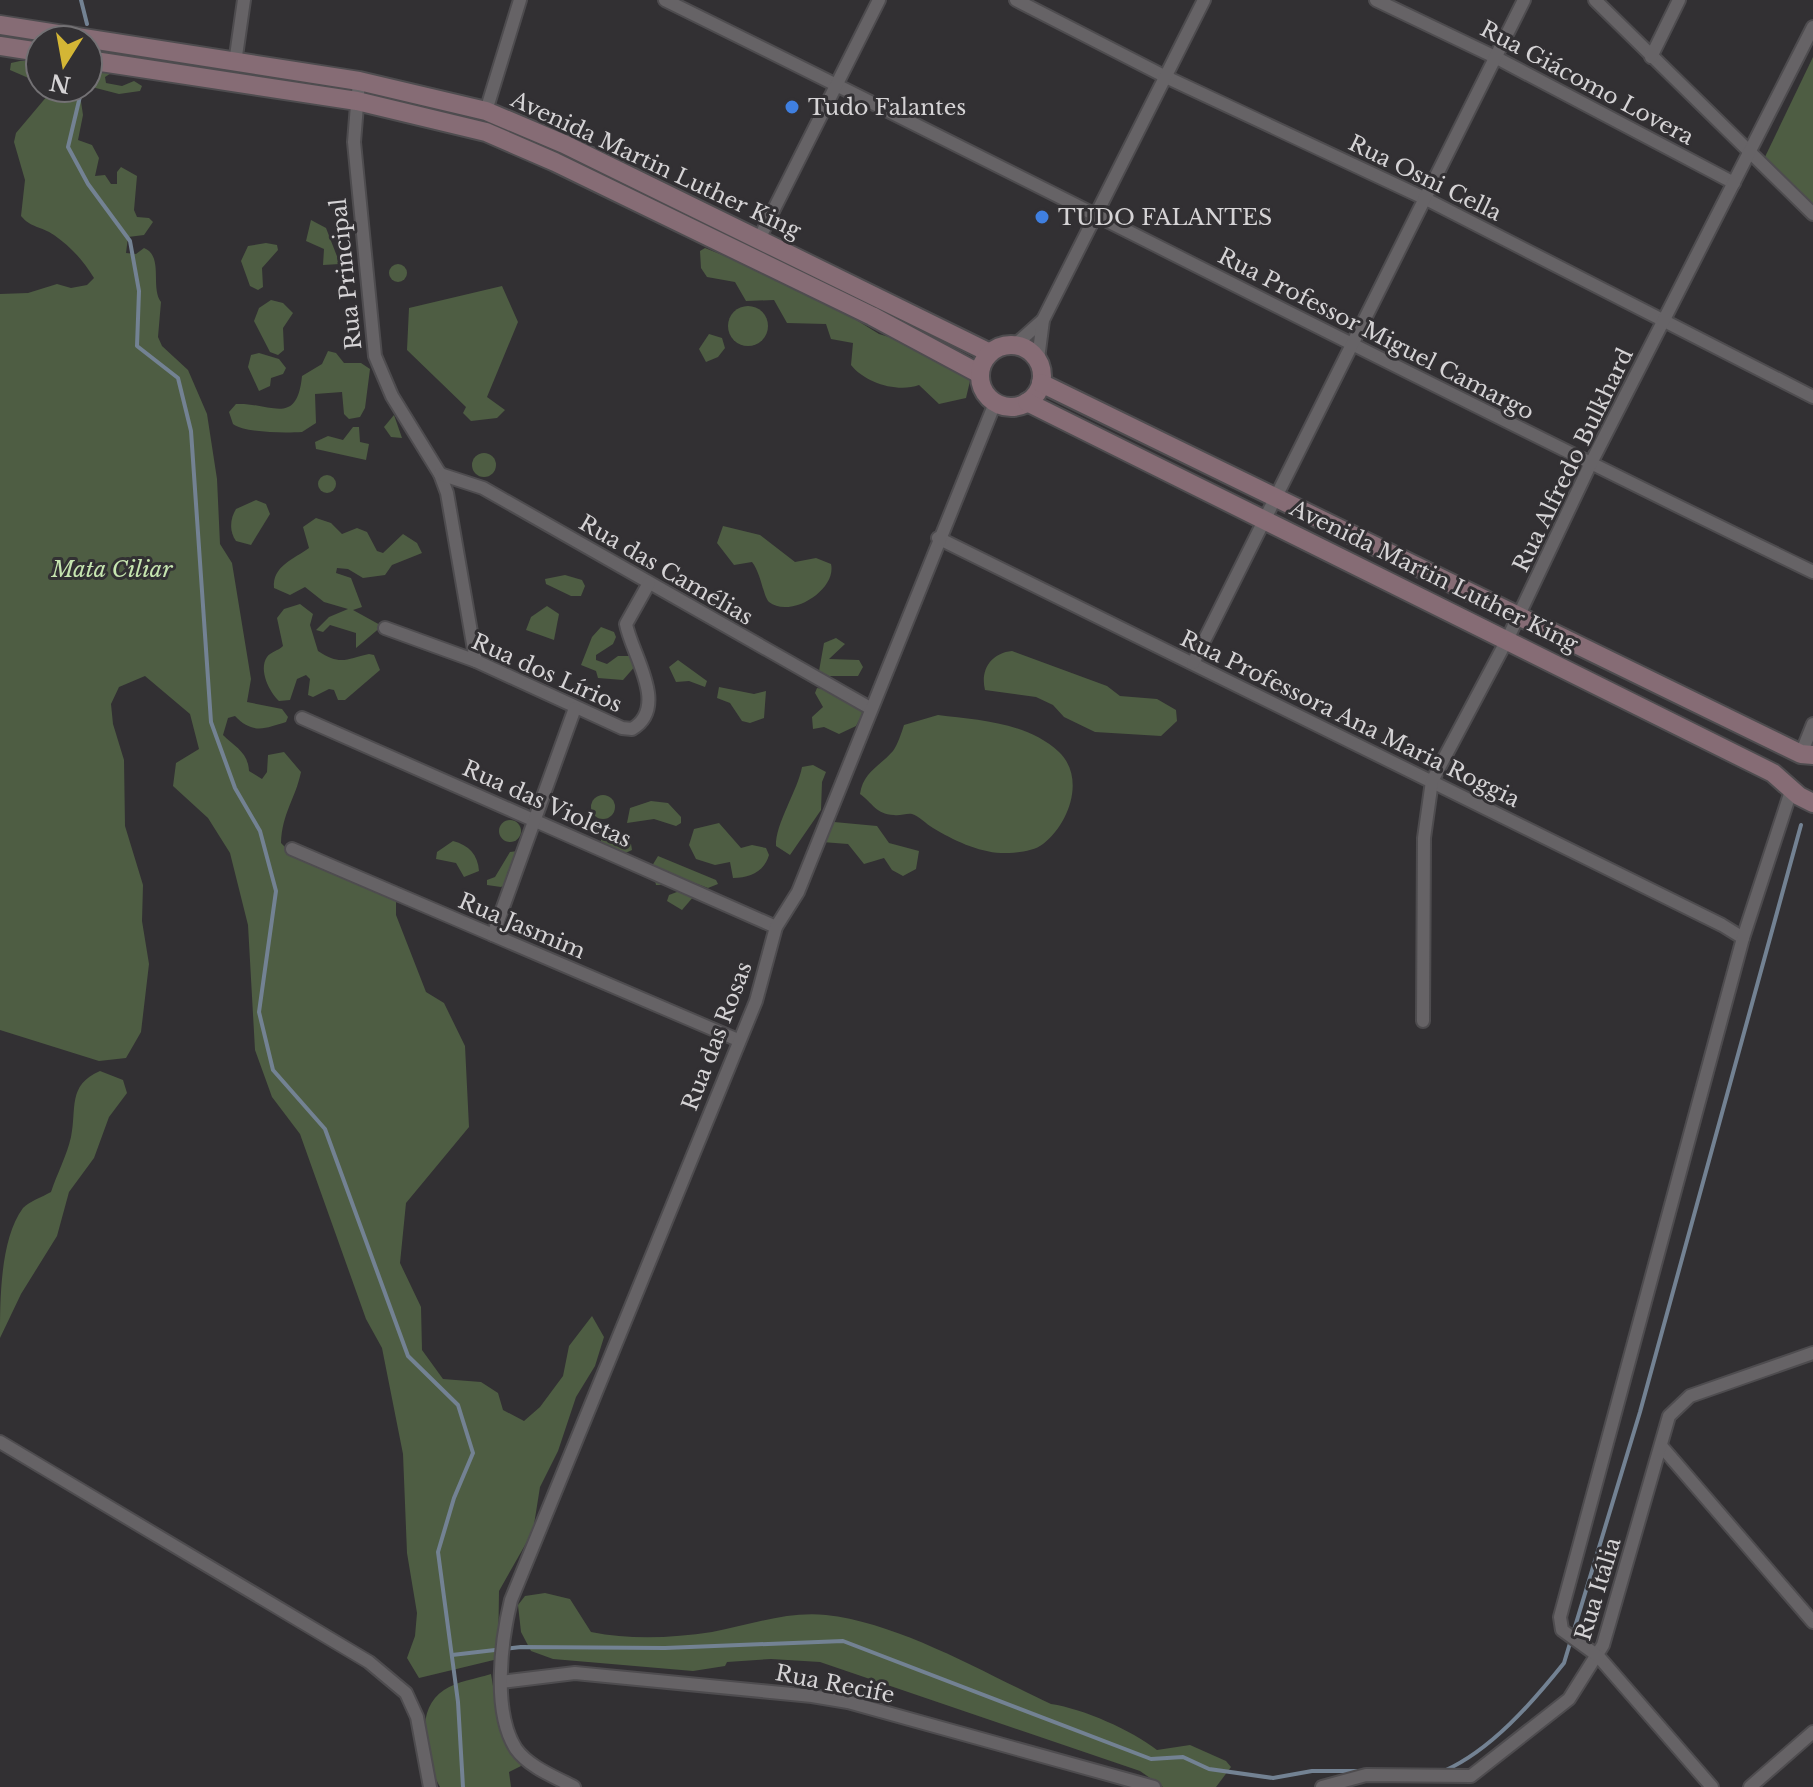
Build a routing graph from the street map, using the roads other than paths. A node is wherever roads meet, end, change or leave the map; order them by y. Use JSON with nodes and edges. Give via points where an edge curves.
{"nodes":[{"id":1,"x":244,"y":0,"type":"edge"},
{"id":2,"x":520,"y":0,"type":"edge"},
{"id":3,"x":665,"y":0,"type":"edge"},
{"id":4,"x":879,"y":0,"type":"edge"},
{"id":5,"x":1016,"y":0,"type":"edge"},
{"id":6,"x":1204,"y":0,"type":"edge"},
{"id":7,"x":1376,"y":0,"type":"edge"},
{"id":8,"x":1524,"y":0,"type":"edge"},
{"id":9,"x":1595,"y":0,"type":"edge"},
{"id":10,"x":1679,"y":0,"type":"edge"},
{"id":11,"x":0,"y":25,"type":"edge"},
{"id":12,"x":1813,"y":27,"type":"edge"},
{"id":13,"x":0,"y":46,"type":"edge"},
{"id":14,"x":24,"y":50,"type":"edge"},
{"id":15,"x":1495,"y":57,"type":"junction"},
{"id":16,"x":1651,"y":57,"type":"junction"},
{"id":17,"x":104,"y":62,"type":"edge"},
{"id":18,"x":235,"y":63,"type":"junction"},
{"id":19,"x":1166,"y":77,"type":"junction"},
{"id":20,"x":359,"y":81,"type":"junction"},
{"id":21,"x":835,"y":84,"type":"junction"},
{"id":22,"x":357,"y":101,"type":"junction"},
{"id":23,"x":486,"y":111,"type":"junction"},
{"id":24,"x":564,"y":144,"type":"junction"},
{"id":25,"x":1749,"y":153,"type":"junction"},
{"id":26,"x":555,"y":162,"type":"junction"},
{"id":27,"x":1734,"y":183,"type":"junction"},
{"id":28,"x":1424,"y":198,"type":"junction"},
{"id":29,"x":1813,"y":214,"type":"edge"},
{"id":30,"x":1096,"y":217,"type":"junction"},
{"id":31,"x":759,"y":239,"type":"junction"},
{"id":32,"x":1043,"y":320,"type":"junction"},
{"id":33,"x":1665,"y":321,"type":"junction"},
{"id":34,"x":1351,"y":344,"type":"junction"},
{"id":35,"x":1015,"y":345,"type":"junction"},
{"id":36,"x":990,"y":353,"type":"junction"},
{"id":37,"x":1038,"y":359,"type":"junction"},
{"id":38,"x":980,"y":374,"type":"junction"},
{"id":39,"x":1041,"y":383,"type":"junction"},
{"id":40,"x":1813,"y":397,"type":"edge"},
{"id":41,"x":1027,"y":402,"type":"junction"},
{"id":42,"x":995,"y":403,"type":"junction"},
{"id":43,"x":1590,"y":465,"type":"junction"},
{"id":44,"x":440,"y":474,"type":"junction"},
{"id":45,"x":1275,"y":500,"type":"junction"},
{"id":46,"x":1265,"y":519,"type":"junction"},
{"id":47,"x":938,"y":538,"type":"junction"},
{"id":48,"x":1813,"y":572,"type":"edge"},
{"id":49,"x":649,"y":583,"type":"junction"},
{"id":50,"x":1518,"y":618,"type":"junction"},
{"id":51,"x":385,"y":628,"type":"dead end"},
{"id":52,"x":1508,"y":638,"type":"junction"},
{"id":53,"x":476,"y":661,"type":"junction"},
{"id":54,"x":1193,"y":663,"type":"junction"},
{"id":55,"x":1669,"y":690,"type":"junction"},
{"id":56,"x":575,"y":708,"type":"junction"},
{"id":57,"x":870,"y":708,"type":"junction"},
{"id":58,"x":1657,"y":713,"type":"junction"},
{"id":59,"x":302,"y":718,"type":"dead end"},
{"id":60,"x":1813,"y":724,"type":"edge"},
{"id":61,"x":1807,"y":754,"type":"edge"},
{"id":62,"x":1432,"y":781,"type":"junction"},
{"id":63,"x":1792,"y":788,"type":"junction"},
{"id":64,"x":1813,"y":803,"type":"edge"},
{"id":65,"x":535,"y":820,"type":"junction"},
{"id":66,"x":292,"y":849,"type":"dead end"},
{"id":67,"x":776,"y":927,"type":"junction"},
{"id":68,"x":493,"y":935,"type":"junction"},
{"id":69,"x":1743,"y":938,"type":"junction"},
{"id":70,"x":1423,"y":1021,"type":"dead end"},
{"id":71,"x":738,"y":1040,"type":"junction"},
{"id":72,"x":1813,"y":1353,"type":"edge"},
{"id":73,"x":0,"y":1442,"type":"edge"},
{"id":74,"x":1662,"y":1447,"type":"junction"},
{"id":75,"x":1813,"y":1622,"type":"edge"},
{"id":76,"x":1598,"y":1656,"type":"junction"},
{"id":77,"x":501,"y":1682,"type":"junction"},
{"id":78,"x":1813,"y":1732,"type":"edge"},
{"id":79,"x":1471,"y":1776,"type":"junction"},
{"id":80,"x":430,"y":1787,"type":"edge"},
{"id":81,"x":574,"y":1787,"type":"edge"},
{"id":82,"x":1154,"y":1787,"type":"edge"},
{"id":83,"x":1322,"y":1787,"type":"edge"},
{"id":84,"x":1480,"y":1787,"type":"edge"},
{"id":85,"x":1712,"y":1787,"type":"edge"},
{"id":86,"x":1750,"y":1787,"type":"edge"}],
"edges":[{"from":1,"to":18,"type":"street"},
{"from":2,"to":23,"type":"street"},
{"from":3,"to":21,"type":"street","name":"Rua Professor Miguel Camargo"},
{"from":4,"to":21,"type":"street"},
{"from":5,"to":19,"type":"street","name":"Rua Osni Cella"},
{"from":6,"to":19,"type":"street"},
{"from":7,"to":15,"type":"street","name":"Rua Giácomo Lovera"},
{"from":8,"to":15,"type":"street"},
{"from":9,"to":16,"type":"street"},
{"from":10,"to":16,"type":"street"},
{"from":11,"to":18,"type":"main road","name":"Avenida Martin Luther King"},
{"from":12,"to":25,"type":"street","name":"Rua Alfredo Bulkhard"},
{"from":13,"to":14,"type":"main road"},
{"from":15,"to":27,"type":"street","name":"Rua Giácomo Lovera"},
{"from":15,"to":28,"type":"street"},
{"from":16,"to":25,"type":"street"},
{"from":17,"to":22,"type":"main road","name":"Avenida Martin Luther King"},
{"from":18,"to":20,"type":"main road","name":"Avenida Martin Luther King"},
{"from":19,"to":28,"type":"street","name":"Rua Osni Cella"},
{"from":19,"to":30,"type":"street"},
{"from":20,"to":22,"type":"street","name":"Rua Principal"},
{"from":20,"to":23,"type":"main road","name":"Avenida Martin Luther King"},
{"from":21,"to":30,"type":"street","name":"Rua Professor Miguel Camargo"},
{"from":21,"to":31,"type":"street"},
{"from":22,"to":26,"type":"main road","name":"Avenida Martin Luther King","via":[[486,132]]},
{"from":22,"to":44,"type":"street","name":"Rua Principal","via":[[355,157],[375,356],[392,396]]},
{"from":23,"to":24,"type":"main road","name":"Avenida Martin Luther King"},
{"from":24,"to":26,"type":"main road"},
{"from":24,"to":31,"type":"main road","name":"Avenida Martin Luther King"},
{"from":25,"to":27,"type":"street","name":"Rua Alfredo Bulkhard"},
{"from":25,"to":29,"type":"street"},
{"from":26,"to":38,"type":"main road","name":"Avenida Martin Luther King"},
{"from":27,"to":33,"type":"street","name":"Rua Alfredo Bulkhard"},
{"from":28,"to":33,"type":"street","name":"Rua Osni Cella"},
{"from":28,"to":34,"type":"street"},
{"from":30,"to":32,"type":"street"},
{"from":30,"to":34,"type":"street","name":"Rua Professor Miguel Camargo"},
{"from":31,"to":36,"type":"main road","name":"Avenida Martin Luther King"},
{"from":32,"to":35,"type":"street"},
{"from":32,"to":37,"type":"street"},
{"from":33,"to":40,"type":"street","name":"Rua Osni Cella"},
{"from":33,"to":43,"type":"street","name":"Rua Alfredo Bulkhard"},
{"from":34,"to":43,"type":"street","name":"Rua Professor Miguel Camargo"},
{"from":34,"to":45,"type":"street"},
{"from":35,"to":36,"type":"main road"},
{"from":35,"to":37,"type":"main road"},
{"from":36,"to":38,"type":"main road"},
{"from":37,"to":39,"type":"main road"},
{"from":38,"to":42,"type":"main road"},
{"from":39,"to":41,"type":"main road"},
{"from":39,"to":45,"type":"main road","name":"Avenida Martin Luther King"},
{"from":41,"to":42,"type":"main road","via":[[1017,407]]},
{"from":41,"to":46,"type":"main road","name":"Avenida Martin Luther King"},
{"from":42,"to":47,"type":"street","name":"Rua das Rosas"},
{"from":43,"to":48,"type":"street","name":"Rua Professor Miguel Camargo"},
{"from":43,"to":50,"type":"street","name":"Rua Alfredo Bulkhard"},
{"from":44,"to":49,"type":"street","name":"Rua das Camélias","via":[[483,488]]},
{"from":44,"to":53,"type":"street","name":"Rua Principal","via":[[462,567]]},
{"from":45,"to":46,"type":"street"},
{"from":45,"to":50,"type":"main road","name":"Avenida Martin Luther King"},
{"from":46,"to":52,"type":"main road","name":"Avenida Martin Luther King"},
{"from":46,"to":54,"type":"street"},
{"from":47,"to":54,"type":"street","name":"Rua Professora Ana Maria Roggia"},
{"from":47,"to":57,"type":"street","name":"Rua das Rosas"},
{"from":49,"to":56,"type":"street","name":"Rua dos Lírios","via":[[626,624],[648,689],[643,719],[632,729],[622,728]]},
{"from":49,"to":57,"type":"street","name":"Rua das Camélias"},
{"from":50,"to":52,"type":"street","name":"Rua Alfredo Bulkhard"},
{"from":50,"to":55,"type":"main road","name":"Avenida Martin Luther King"},
{"from":51,"to":53,"type":"street","name":"Rua dos Lírios"},
{"from":52,"to":58,"type":"main road","name":"Avenida Martin Luther King"},
{"from":52,"to":62,"type":"street","name":"Rua Alfredo Bulkhard"},
{"from":53,"to":56,"type":"street","name":"Rua dos Lírios"},
{"from":54,"to":62,"type":"street","name":"Rua Professora Ana Maria Roggia"},
{"from":55,"to":58,"type":"main road"},
{"from":55,"to":61,"type":"main road","name":"Avenida Martin Luther King"},
{"from":56,"to":65,"type":"street"},
{"from":57,"to":67,"type":"street","name":"Rua das Rosas","via":[[798,892]]},
{"from":58,"to":63,"type":"main road","name":"Avenida Martin Luther King"},
{"from":59,"to":65,"type":"street","name":"Rua das Violetas"},
{"from":60,"to":61,"type":"street"},
{"from":61,"to":63,"type":"main road","via":[[1793,770]]},
{"from":62,"to":69,"type":"street","name":"Rua Professora Ana Maria Roggia"},
{"from":62,"to":70,"type":"street","name":"Rua Alfredo Bulkhard","via":[[1424,838]]},
{"from":63,"to":64,"type":"main road","name":"Avenida Martin Luther King"},
{"from":63,"to":69,"type":"street"},
{"from":65,"to":67,"type":"street","name":"Rua das Violetas"},
{"from":65,"to":68,"type":"street"},
{"from":66,"to":68,"type":"street","name":"Rua Jasmim"},
{"from":67,"to":71,"type":"street","name":"Rua das Rosas","via":[[761,988]]},
{"from":68,"to":71,"type":"street","name":"Rua Jasmim"},
{"from":69,"to":76,"type":"street","via":[[1560,1617],[1562,1630]]},
{"from":71,"to":77,"type":"street","name":"Rua das Rosas","via":[[511,1600]]},
{"from":72,"to":74,"type":"street","name":"Rua Itália","via":[[1690,1396],[1669,1416]]},
{"from":73,"to":80,"type":"street","via":[[369,1662],[406,1693],[417,1717]]},
{"from":74,"to":75,"type":"street"},
{"from":74,"to":76,"type":"street","name":"Rua Itália"},
{"from":76,"to":79,"type":"street","name":"Rua Itália","via":[[1569,1699]]},
{"from":76,"to":85,"type":"street"},
{"from":77,"to":81,"type":"street","name":"Rua das Rosas","via":[[507,1729],[516,1749]]},
{"from":77,"to":82,"type":"street","name":"Rua Recife","via":[[575,1673],[812,1696]]},
{"from":78,"to":86,"type":"street"},
{"from":79,"to":83,"type":"street","via":[[1366,1775]]},
{"from":79,"to":84,"type":"street"}]}
